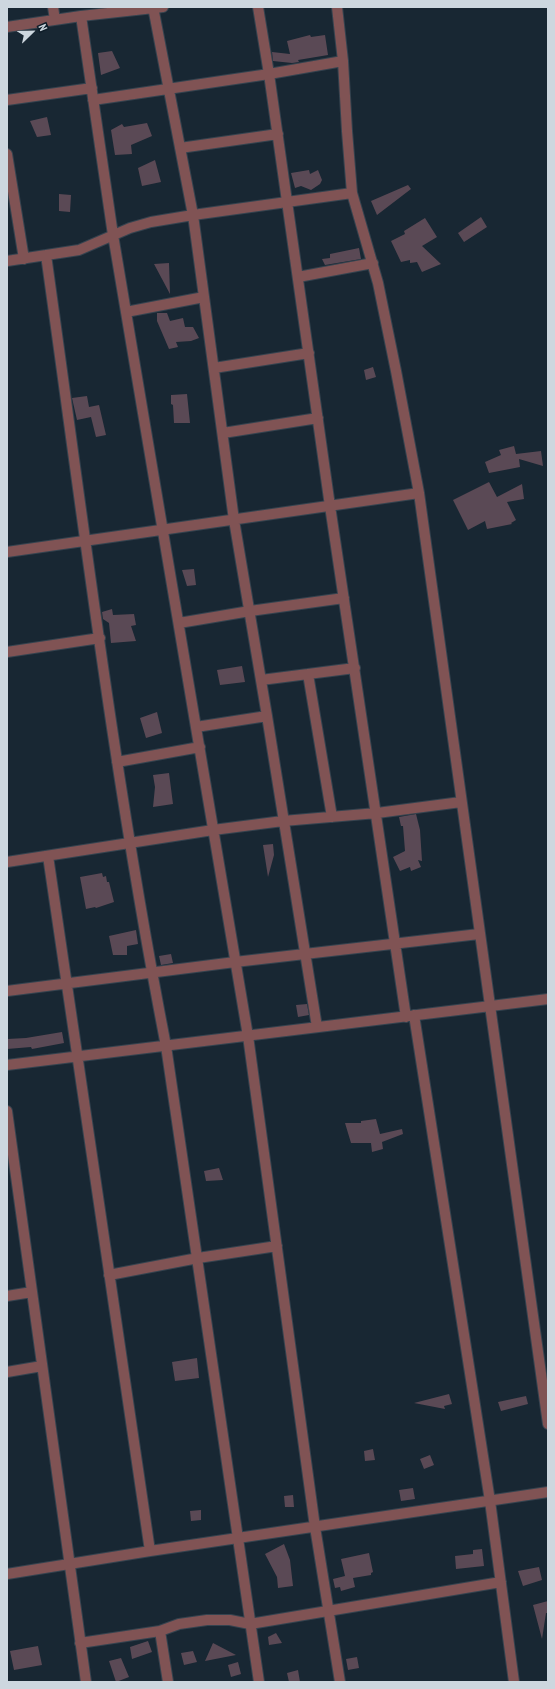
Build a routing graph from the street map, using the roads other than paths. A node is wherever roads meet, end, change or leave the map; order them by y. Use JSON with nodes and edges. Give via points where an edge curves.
{"nodes":[{"id":1,"x":53,"y":7,"type":"edge"},
{"id":2,"x":258,"y":7,"type":"edge"},
{"id":3,"x":337,"y":7,"type":"edge"},
{"id":4,"x":156,"y":8,"type":"edge"},
{"id":5,"x":81,"y":16,"type":"junction"},
{"id":6,"x":55,"y":20,"type":"junction"},
{"id":7,"x":7,"y":27,"type":"edge"},
{"id":8,"x":343,"y":61,"type":"junction"},
{"id":9,"x":269,"y":74,"type":"junction"},
{"id":10,"x":92,"y":88,"type":"junction"},
{"id":11,"x":169,"y":89,"type":"junction"},
{"id":12,"x":7,"y":100,"type":"edge"},
{"id":13,"x":93,"y":100,"type":"junction"},
{"id":14,"x":278,"y":134,"type":"junction"},
{"id":15,"x":180,"y":148,"type":"junction"},
{"id":16,"x":7,"y":154,"type":"edge"},
{"id":17,"x":352,"y":193,"type":"junction"},
{"id":18,"x":288,"y":202,"type":"junction"},
{"id":19,"x":193,"y":215,"type":"junction"},
{"id":20,"x":113,"y":235,"type":"junction"},
{"id":21,"x":46,"y":255,"type":"junction"},
{"id":22,"x":24,"y":259,"type":"junction"},
{"id":23,"x":7,"y":261,"type":"edge"},
{"id":24,"x":373,"y":263,"type":"junction"},
{"id":25,"x":298,"y":277,"type":"junction"},
{"id":26,"x":204,"y":297,"type":"junction"},
{"id":27,"x":126,"y":312,"type":"junction"},
{"id":28,"x":309,"y":353,"type":"junction"},
{"id":29,"x":214,"y":368,"type":"junction"},
{"id":30,"x":318,"y":418,"type":"junction"},
{"id":31,"x":223,"y":433,"type":"junction"},
{"id":32,"x":419,"y":494,"type":"junction"},
{"id":33,"x":330,"y":506,"type":"junction"},
{"id":34,"x":234,"y":520,"type":"junction"},
{"id":35,"x":163,"y":530,"type":"junction"},
{"id":36,"x":86,"y":542,"type":"junction"},
{"id":37,"x":7,"y":552,"type":"edge"},
{"id":38,"x":344,"y":598,"type":"junction"},
{"id":39,"x":250,"y":611,"type":"junction"},
{"id":40,"x":179,"y":622,"type":"junction"},
{"id":41,"x":100,"y":638,"type":"junction"},
{"id":42,"x":7,"y":652,"type":"edge"},
{"id":43,"x":355,"y":668,"type":"junction"},
{"id":44,"x":308,"y":674,"type":"junction"},
{"id":45,"x":261,"y":680,"type":"junction"},
{"id":46,"x":268,"y":716,"type":"junction"},
{"id":47,"x":196,"y":727,"type":"junction"},
{"id":48,"x":200,"y":747,"type":"junction"},
{"id":49,"x":117,"y":762,"type":"junction"},
{"id":50,"x":461,"y":802,"type":"junction"},
{"id":51,"x":377,"y":813,"type":"junction"},
{"id":52,"x":332,"y":817,"type":"junction"},
{"id":53,"x":283,"y":821,"type":"junction"},
{"id":54,"x":213,"y":830,"type":"junction"},
{"id":55,"x":130,"y":843,"type":"junction"},
{"id":56,"x":48,"y":856,"type":"junction"},
{"id":57,"x":7,"y":862,"type":"edge"},
{"id":58,"x":479,"y":934,"type":"junction"},
{"id":59,"x":396,"y":944,"type":"junction"},
{"id":60,"x":305,"y":955,"type":"junction"},
{"id":61,"x":236,"y":962,"type":"junction"},
{"id":62,"x":152,"y":973,"type":"junction"},
{"id":63,"x":68,"y":985,"type":"junction"},
{"id":64,"x":7,"y":992,"type":"edge"},
{"id":65,"x":548,"y":1000,"type":"edge"},
{"id":66,"x":490,"y":1006,"type":"junction"},
{"id":67,"x":410,"y":1016,"type":"junction"},
{"id":68,"x":317,"y":1027,"type":"junction"},
{"id":69,"x":248,"y":1036,"type":"junction"},
{"id":70,"x":166,"y":1046,"type":"junction"},
{"id":71,"x":78,"y":1057,"type":"junction"},
{"id":72,"x":7,"y":1065,"type":"edge"},
{"id":73,"x":7,"y":1111,"type":"edge"},
{"id":74,"x":277,"y":1246,"type":"junction"},
{"id":75,"x":198,"y":1258,"type":"junction"},
{"id":76,"x":109,"y":1275,"type":"junction"},
{"id":77,"x":32,"y":1292,"type":"junction"},
{"id":78,"x":7,"y":1296,"type":"edge"},
{"id":79,"x":42,"y":1366,"type":"junction"},
{"id":80,"x":7,"y":1372,"type":"edge"},
{"id":81,"x":548,"y":1424,"type":"edge"},
{"id":82,"x":548,"y":1492,"type":"edge"},
{"id":83,"x":490,"y":1501,"type":"junction"},
{"id":84,"x":315,"y":1527,"type":"junction"},
{"id":85,"x":238,"y":1538,"type":"junction"},
{"id":86,"x":150,"y":1551,"type":"junction"},
{"id":87,"x":69,"y":1564,"type":"junction"},
{"id":88,"x":7,"y":1574,"type":"edge"},
{"id":89,"x":501,"y":1582,"type":"junction"},
{"id":90,"x":328,"y":1612,"type":"junction"},
{"id":91,"x":250,"y":1624,"type":"junction"},
{"id":92,"x":160,"y":1631,"type":"junction"},
{"id":93,"x":80,"y":1643,"type":"junction"},
{"id":94,"x":86,"y":1682,"type":"edge"},
{"id":95,"x":168,"y":1682,"type":"edge"},
{"id":96,"x":259,"y":1682,"type":"edge"},
{"id":97,"x":340,"y":1682,"type":"edge"},
{"id":98,"x":514,"y":1682,"type":"edge"}],
"edges":[{"from":1,"to":6,"type":"street"},
{"from":2,"to":9,"type":"street"},
{"from":3,"to":8,"type":"street"},
{"from":4,"to":5,"type":"street"},
{"from":4,"to":11,"type":"street"},
{"from":5,"to":6,"type":"street"},
{"from":5,"to":10,"type":"street"},
{"from":6,"to":7,"type":"street"},
{"from":8,"to":9,"type":"street"},
{"from":8,"to":17,"type":"street"},
{"from":9,"to":11,"type":"street"},
{"from":9,"to":14,"type":"street"},
{"from":10,"to":12,"type":"street"},
{"from":10,"to":13,"type":"street"},
{"from":11,"to":13,"type":"street"},
{"from":11,"to":15,"type":"street"},
{"from":13,"to":20,"type":"street"},
{"from":14,"to":15,"type":"street"},
{"from":14,"to":18,"type":"street"},
{"from":15,"to":19,"type":"street"},
{"from":16,"to":22,"type":"street"},
{"from":17,"to":18,"type":"street"},
{"from":17,"to":24,"type":"street"},
{"from":18,"to":19,"type":"street"},
{"from":18,"to":25,"type":"street"},
{"from":19,"to":20,"type":"street","via":[[151,222]]},
{"from":19,"to":26,"type":"street"},
{"from":20,"to":21,"type":"street","via":[[79,250]]},
{"from":20,"to":27,"type":"street"},
{"from":21,"to":22,"type":"street"},
{"from":21,"to":36,"type":"street"},
{"from":22,"to":23,"type":"street"},
{"from":24,"to":25,"type":"street"},
{"from":24,"to":32,"type":"street"},
{"from":25,"to":28,"type":"street"},
{"from":26,"to":27,"type":"street"},
{"from":26,"to":29,"type":"street"},
{"from":27,"to":35,"type":"street"},
{"from":28,"to":29,"type":"street"},
{"from":28,"to":30,"type":"street"},
{"from":29,"to":31,"type":"street"},
{"from":30,"to":31,"type":"street"},
{"from":30,"to":33,"type":"street"},
{"from":31,"to":34,"type":"street"},
{"from":32,"to":33,"type":"street"},
{"from":32,"to":50,"type":"street"},
{"from":33,"to":34,"type":"street"},
{"from":33,"to":38,"type":"street"},
{"from":34,"to":35,"type":"street"},
{"from":34,"to":39,"type":"street"},
{"from":35,"to":36,"type":"street"},
{"from":35,"to":40,"type":"street"},
{"from":36,"to":37,"type":"street"},
{"from":36,"to":41,"type":"street"},
{"from":38,"to":39,"type":"street"},
{"from":38,"to":43,"type":"street"},
{"from":39,"to":40,"type":"street"},
{"from":39,"to":45,"type":"street"},
{"from":40,"to":47,"type":"street"},
{"from":41,"to":42,"type":"street"},
{"from":41,"to":49,"type":"street"},
{"from":43,"to":44,"type":"street"},
{"from":43,"to":51,"type":"street"},
{"from":44,"to":45,"type":"street"},
{"from":44,"to":52,"type":"street"},
{"from":45,"to":46,"type":"street"},
{"from":46,"to":47,"type":"street"},
{"from":46,"to":53,"type":"street"},
{"from":47,"to":48,"type":"street"},
{"from":48,"to":49,"type":"street"},
{"from":48,"to":54,"type":"street"},
{"from":49,"to":55,"type":"street"},
{"from":50,"to":51,"type":"street"},
{"from":50,"to":58,"type":"street"},
{"from":51,"to":52,"type":"street"},
{"from":51,"to":59,"type":"street"},
{"from":52,"to":53,"type":"street"},
{"from":53,"to":54,"type":"street"},
{"from":53,"to":60,"type":"street"},
{"from":54,"to":55,"type":"street"},
{"from":54,"to":61,"type":"street"},
{"from":55,"to":56,"type":"street"},
{"from":55,"to":62,"type":"street"},
{"from":56,"to":57,"type":"street"},
{"from":56,"to":63,"type":"street"},
{"from":58,"to":59,"type":"street"},
{"from":58,"to":66,"type":"street"},
{"from":59,"to":60,"type":"street"},
{"from":59,"to":67,"type":"street"},
{"from":60,"to":61,"type":"street"},
{"from":60,"to":68,"type":"street"},
{"from":61,"to":62,"type":"street"},
{"from":61,"to":69,"type":"street"},
{"from":62,"to":63,"type":"street"},
{"from":62,"to":70,"type":"street"},
{"from":63,"to":64,"type":"street"},
{"from":63,"to":71,"type":"street"},
{"from":65,"to":66,"type":"street"},
{"from":66,"to":67,"type":"street"},
{"from":66,"to":81,"type":"street"},
{"from":67,"to":68,"type":"street"},
{"from":67,"to":83,"type":"street"},
{"from":68,"to":69,"type":"street"},
{"from":69,"to":70,"type":"street"},
{"from":69,"to":74,"type":"street"},
{"from":70,"to":71,"type":"street"},
{"from":70,"to":75,"type":"street"},
{"from":71,"to":72,"type":"street"},
{"from":71,"to":76,"type":"street"},
{"from":73,"to":77,"type":"street"},
{"from":74,"to":75,"type":"street"},
{"from":74,"to":84,"type":"street"},
{"from":75,"to":76,"type":"street"},
{"from":75,"to":85,"type":"street"},
{"from":76,"to":86,"type":"street"},
{"from":77,"to":78,"type":"street"},
{"from":77,"to":79,"type":"street"},
{"from":79,"to":80,"type":"street"},
{"from":79,"to":87,"type":"street"},
{"from":82,"to":83,"type":"street"},
{"from":83,"to":84,"type":"street"},
{"from":83,"to":89,"type":"street"},
{"from":84,"to":85,"type":"street"},
{"from":84,"to":90,"type":"street"},
{"from":85,"to":86,"type":"street"},
{"from":85,"to":91,"type":"street"},
{"from":86,"to":87,"type":"street"},
{"from":87,"to":88,"type":"street"},
{"from":87,"to":93,"type":"street"},
{"from":89,"to":90,"type":"street"},
{"from":89,"to":98,"type":"street"},
{"from":90,"to":91,"type":"street"},
{"from":90,"to":97,"type":"street"},
{"from":91,"to":92,"type":"street","via":[[230,1620],[207,1620],[179,1624]]},
{"from":91,"to":96,"type":"street"},
{"from":92,"to":93,"type":"street"},
{"from":92,"to":95,"type":"street"},
{"from":93,"to":94,"type":"street"}]}
